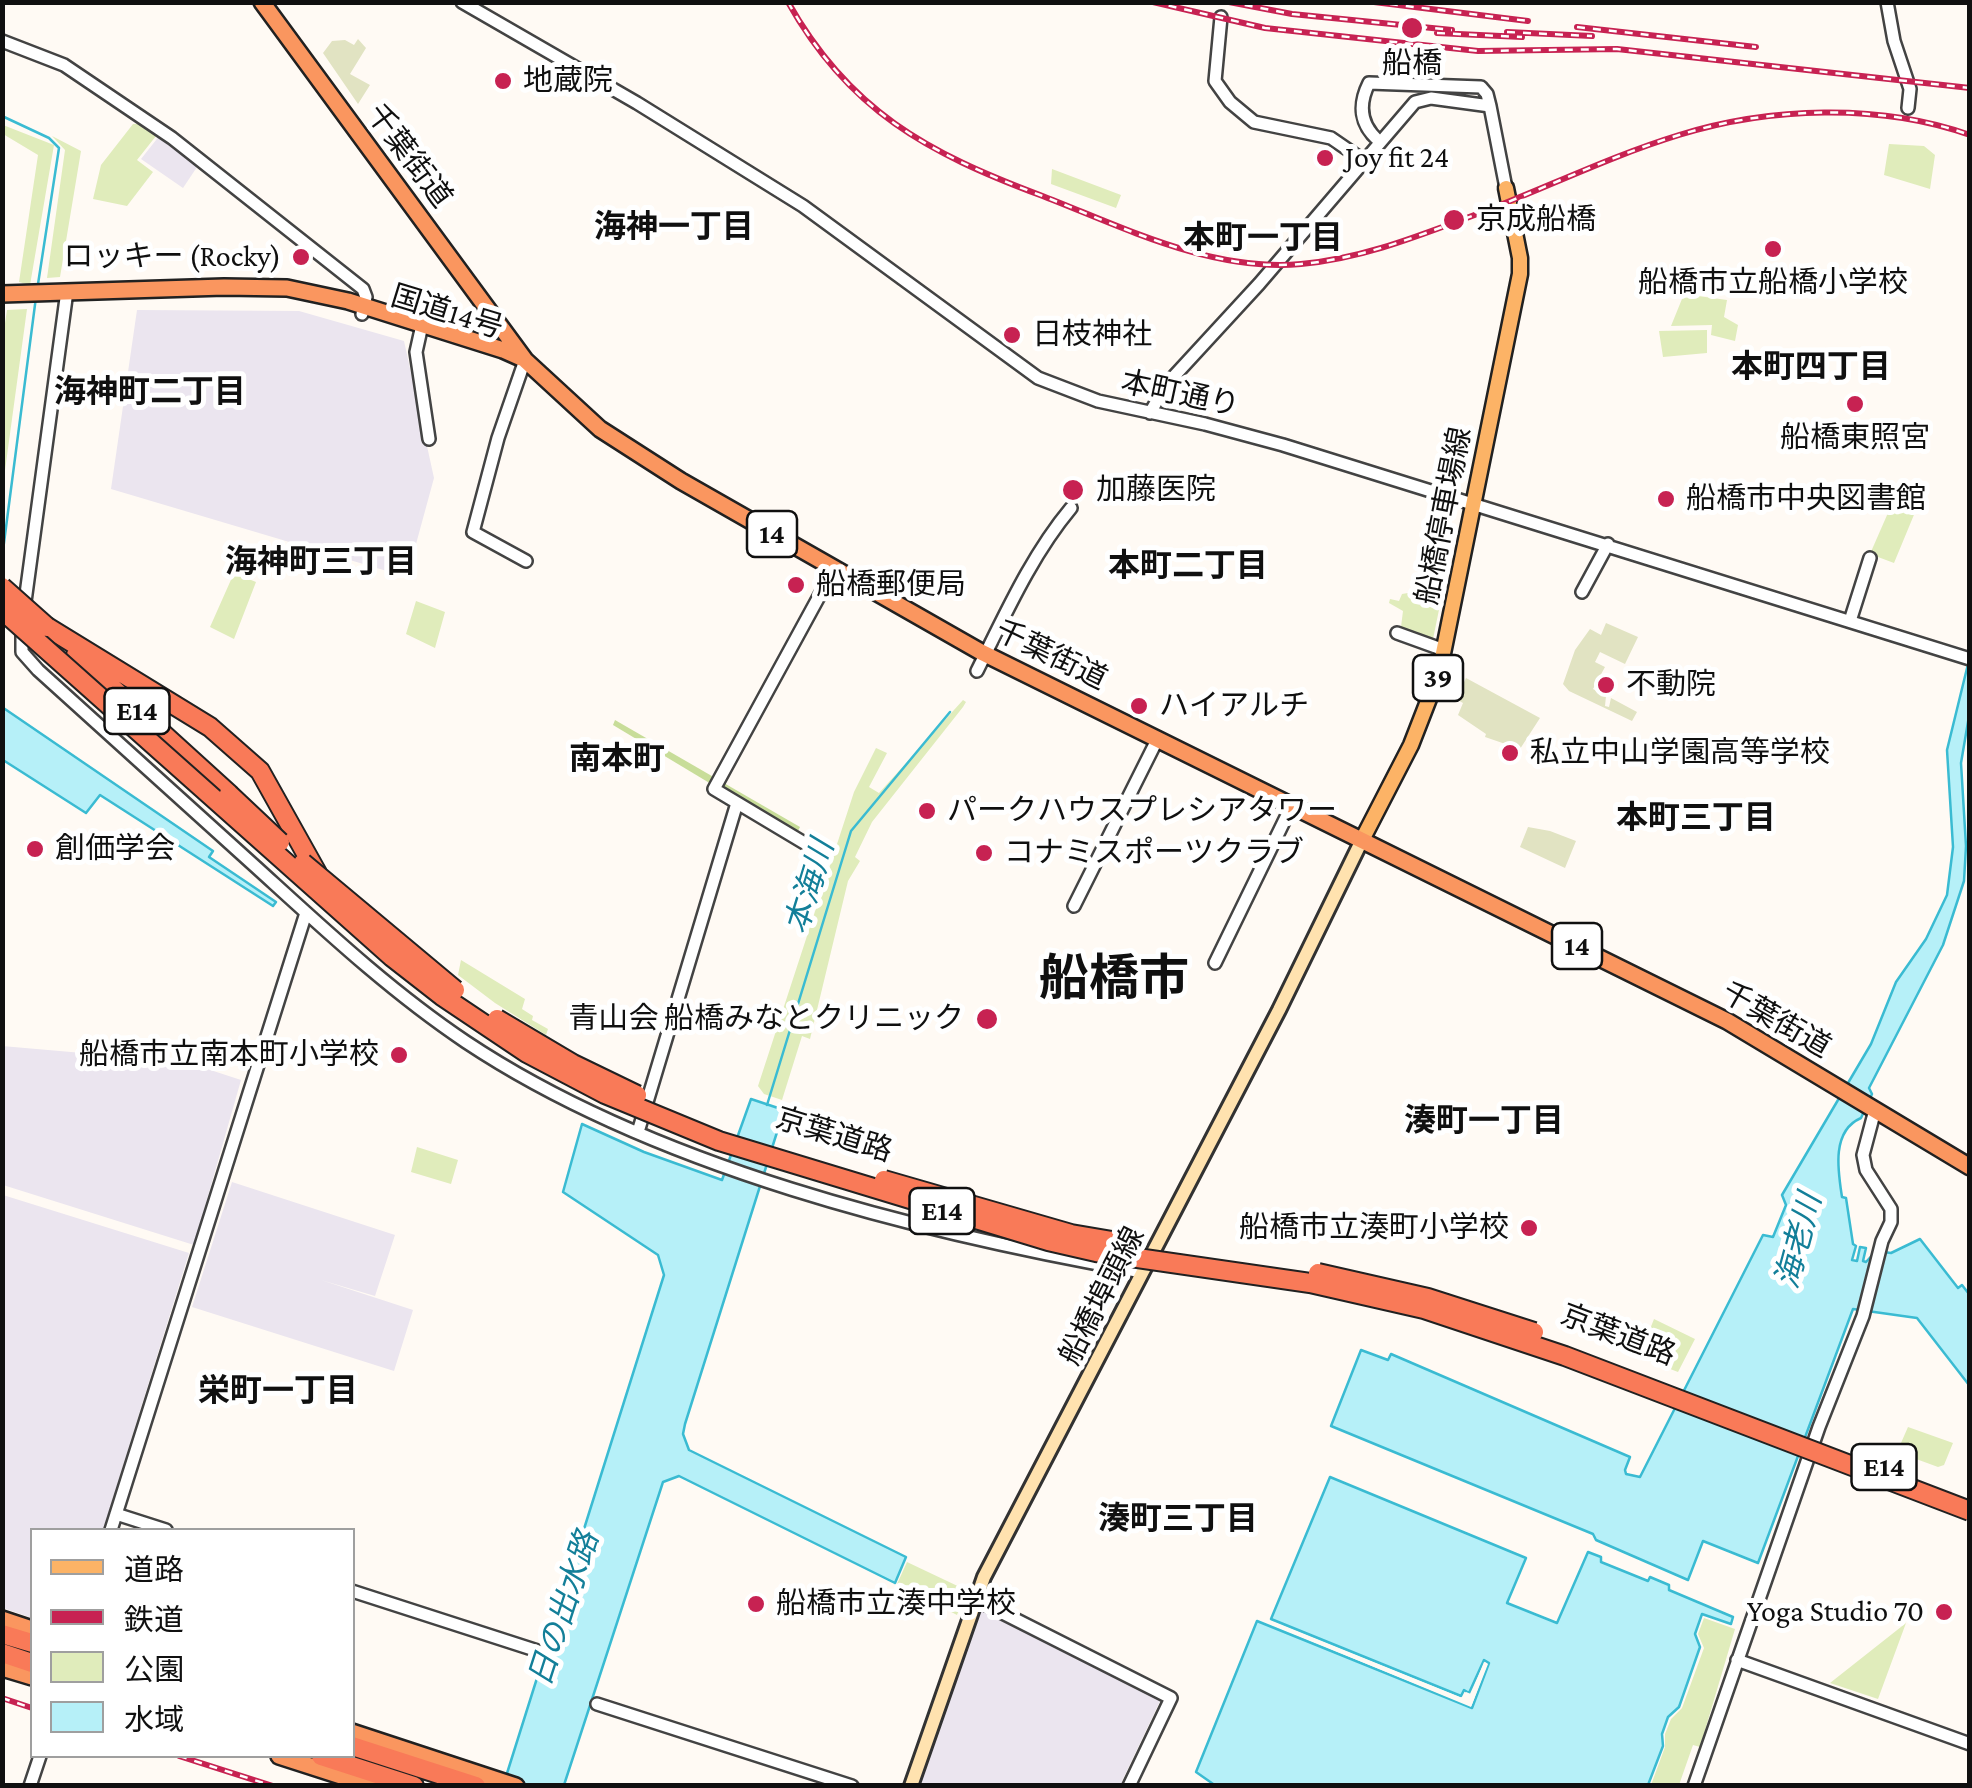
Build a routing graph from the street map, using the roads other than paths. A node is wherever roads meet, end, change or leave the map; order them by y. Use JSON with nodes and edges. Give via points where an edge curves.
{"nodes":[{"id":1,"x":462,"y":2,"type":"edge"},
{"id":2,"x":1888,"y":2,"type":"edge"},
{"id":3,"x":266,"y":8,"type":"edge"},
{"id":4,"x":1221,"y":17,"type":"dead end"},
{"id":5,"x":2,"y":42,"type":"edge"},
{"id":6,"x":1490,"y":106,"type":"junction"},
{"id":7,"x":1908,"y":108,"type":"dead end"},
{"id":8,"x":1379,"y":141,"type":"junction"},
{"id":9,"x":1364,"y":160,"type":"junction"},
{"id":10,"x":1506,"y":188,"type":"joint"},
{"id":11,"x":59,"y":296,"type":"junction"},
{"id":12,"x":6,"y":298,"type":"edge"},
{"id":13,"x":363,"y":310,"type":"junction"},
{"id":14,"x":490,"y":311,"type":"junction"},
{"id":15,"x":420,"y":328,"type":"junction"},
{"id":16,"x":467,"y":339,"type":"junction"},
{"id":17,"x":524,"y":360,"type":"junction"},
{"id":18,"x":1150,"y":412,"type":"junction"},
{"id":19,"x":429,"y":439,"type":"dead end"},
{"id":20,"x":1475,"y":503,"type":"junction"},
{"id":21,"x":1071,"y":508,"type":"dead end"},
{"id":22,"x":1608,"y":544,"type":"junction"},
{"id":23,"x":1870,"y":558,"type":"dead end"},
{"id":24,"x":526,"y":560,"type":"dead end"},
{"id":25,"x":834,"y":569,"type":"junction"},
{"id":26,"x":2,"y":587,"type":"edge"},
{"id":27,"x":1582,"y":592,"type":"dead end"},
{"id":28,"x":2,"y":610,"type":"edge"},
{"id":29,"x":1850,"y":621,"type":"junction"},
{"id":30,"x":47,"y":627,"type":"junction"},
{"id":31,"x":1396,"y":633,"type":"dead end"},
{"id":32,"x":1444,"y":650,"type":"junction"},
{"id":33,"x":986,"y":654,"type":"junction"},
{"id":34,"x":1968,"y":659,"type":"edge"},
{"id":35,"x":977,"y":671,"type":"dead end"},
{"id":36,"x":1158,"y":738,"type":"junction"},
{"id":37,"x":737,"y":803,"type":"junction"},
{"id":38,"x":1292,"y":805,"type":"junction"},
{"id":39,"x":1362,"y":840,"type":"junction"},
{"id":40,"x":822,"y":854,"type":"dead end"},
{"id":41,"x":319,"y":876,"type":"junction"},
{"id":42,"x":1074,"y":906,"type":"dead end"},
{"id":43,"x":306,"y":913,"type":"junction"},
{"id":44,"x":1214,"y":962,"type":"dead end"},
{"id":45,"x":1871,"y":1108,"type":"junction"},
{"id":46,"x":638,"y":1132,"type":"junction"},
{"id":47,"x":1970,"y":1167,"type":"edge"},
{"id":48,"x":1142,"y":1272,"type":"junction"},
{"id":49,"x":1970,"y":1500,"type":"edge"},
{"id":50,"x":1970,"y":1511,"type":"edge"},
{"id":51,"x":116,"y":1514,"type":"junction"},
{"id":52,"x":112,"y":1528,"type":"edge"},
{"id":53,"x":160,"y":1528,"type":"edge"},
{"id":54,"x":355,"y":1592,"type":"edge"},
{"id":55,"x":975,"y":1599,"type":"junction"},
{"id":56,"x":2,"y":1619,"type":"edge"},
{"id":57,"x":30,"y":1628,"type":"edge"},
{"id":58,"x":2,"y":1634,"type":"edge"},
{"id":59,"x":30,"y":1642,"type":"edge"},
{"id":60,"x":2,"y":1650,"type":"edge"},
{"id":61,"x":542,"y":1652,"type":"dead end"},
{"id":62,"x":30,"y":1658,"type":"edge"},
{"id":63,"x":1737,"y":1660,"type":"junction"},
{"id":64,"x":2,"y":1668,"type":"edge"},
{"id":65,"x":30,"y":1676,"type":"edge"},
{"id":66,"x":598,"y":1704,"type":"dead end"},
{"id":67,"x":355,"y":1733,"type":"edge"},
{"id":68,"x":1970,"y":1744,"type":"edge"},
{"id":69,"x":355,"y":1747,"type":"edge"},
{"id":70,"x":39,"y":1758,"type":"edge"},
{"id":71,"x":286,"y":1758,"type":"edge"},
{"id":72,"x":327,"y":1758,"type":"edge"},
{"id":73,"x":30,"y":1786,"type":"edge"},
{"id":74,"x":372,"y":1786,"type":"edge"},
{"id":75,"x":414,"y":1786,"type":"edge"},
{"id":76,"x":476,"y":1786,"type":"edge"},
{"id":77,"x":516,"y":1786,"type":"edge"},
{"id":78,"x":852,"y":1786,"type":"edge"},
{"id":79,"x":911,"y":1786,"type":"edge"},
{"id":80,"x":1130,"y":1786,"type":"edge"},
{"id":81,"x":1694,"y":1786,"type":"edge"}],
"edges":[{"from":1,"to":18,"type":"street","name":"本町通り","via":[[803,206],[1038,378]]},
{"from":2,"to":7,"type":"street","via":[[1910,89]]},
{"from":3,"to":14,"type":"highway","name":"千葉街道","number":"14"},
{"from":4,"to":9,"type":"street","via":[[1214,81],[1230,102],[1254,122],[1338,140]]},
{"from":5,"to":13,"type":"street","via":[[64,65],[172,138],[363,289]]},
{"from":6,"to":8,"type":"street","via":[[1419,100]]},
{"from":6,"to":8,"type":"street","via":[[1484,90],[1474,86],[1373,81],[1364,92],[1362,118]]},
{"from":6,"to":10,"type":"street"},
{"from":8,"to":9,"type":"street"},
{"from":9,"to":18,"type":"street"},
{"from":10,"to":20,"type":"main road","name":"船橋停車場線","number":"39","via":[[1520,274]]},
{"from":11,"to":12,"type":"highway","name":"国道14号","number":"14"},
{"from":11,"to":13,"type":"highway","name":"国道14号","number":"14","via":[[264,296]]},
{"from":11,"to":43,"type":"street","via":[[22,652]]},
{"from":13,"to":15,"type":"highway","name":"国道14号","number":"14"},
{"from":14,"to":16,"type":"highway","via":[[486,330]]},
{"from":14,"to":17,"type":"highway","name":"千葉街道","number":"14"},
{"from":15,"to":16,"type":"highway","name":"国道14号","number":"14"},
{"from":15,"to":17,"type":"highway","name":"国道14号","number":"14","via":[[500,358]]},
{"from":15,"to":19,"type":"street","via":[[416,352]]},
{"from":16,"to":17,"type":"highway","name":"国道14号","number":"14"},
{"from":17,"to":24,"type":"street","via":[[473,532]]},
{"from":17,"to":25,"type":"highway","name":"千葉街道","number":"14","via":[[600,429]]},
{"from":18,"to":20,"type":"street","name":"本町通り","via":[[1237,431]]},
{"from":20,"to":22,"type":"street","name":"本町通り"},
{"from":20,"to":32,"type":"main road","name":"船橋停車場線","number":"39"},
{"from":21,"to":33,"type":"street","via":[[1026,573]]},
{"from":22,"to":27,"type":"street"},
{"from":22,"to":29,"type":"street","name":"本町通り"},
{"from":23,"to":29,"type":"street"},
{"from":25,"to":33,"type":"highway","name":"千葉街道","number":"14"},
{"from":25,"to":37,"type":"street","via":[[714,790]]},
{"from":26,"to":30,"type":"highway","name":"京葉道路","number":"E14","bridge":true},
{"from":28,"to":50,"type":"highway","name":"京葉道路","number":"E14","bridge":true,"via":[[392,957],[499,1035],[605,1094],[719,1140],[1000,1228],[1096,1252],[1310,1283],[1424,1309]]},
{"from":29,"to":34,"type":"street","name":"本町通り"},
{"from":30,"to":41,"type":"highway","name":"京葉道路","number":"E14","bridge":true},
{"from":30,"to":41,"type":"highway","via":[[210,728],[260,771]]},
{"from":31,"to":32,"type":"street"},
{"from":32,"to":39,"type":"main road","name":"船橋停車場線","number":"39","via":[[1412,745]]},
{"from":33,"to":35,"type":"street"},
{"from":33,"to":36,"type":"highway","name":"千葉街道","number":"14"},
{"from":36,"to":38,"type":"highway","name":"千葉街道","number":"14"},
{"from":36,"to":42,"type":"street"},
{"from":37,"to":40,"type":"street"},
{"from":37,"to":46,"type":"street"},
{"from":38,"to":39,"type":"highway","name":"千葉街道","number":"14"},
{"from":38,"to":44,"type":"street"},
{"from":39,"to":45,"type":"highway","name":"千葉街道","number":"14","via":[[1727,1021]]},
{"from":39,"to":48,"type":"main road","name":"船橋埠頭線"},
{"from":41,"to":49,"type":"highway","name":"京葉道路","number":"E14","bridge":true,"via":[[491,1016],[616,1086],[722,1129],[1071,1234],[1313,1272],[1428,1298],[1569,1345]]},
{"from":43,"to":46,"type":"street","via":[[465,1041]]},
{"from":43,"to":51,"type":"street"},
{"from":45,"to":47,"type":"highway","name":"千葉街道","number":"14"},
{"from":45,"to":63,"type":"street","via":[[1862,1155],[1891,1209],[1891,1222],[1877,1239],[1852,1339]]},
{"from":46,"to":48,"type":"street","via":[[905,1221]]},
{"from":48,"to":55,"type":"main road","name":"船橋埠頭線"},
{"from":51,"to":52,"type":"street"},
{"from":51,"to":53,"type":"street"},
{"from":54,"to":61,"type":"street"},
{"from":55,"to":79,"type":"main road","name":"船橋埠頭線"},
{"from":55,"to":80,"type":"street","via":[[1171,1698]]},
{"from":56,"to":57,"type":"highway"},
{"from":58,"to":59,"type":"highway"},
{"from":60,"to":62,"type":"highway"},
{"from":63,"to":68,"type":"street"},
{"from":63,"to":81,"type":"street"},
{"from":64,"to":65,"type":"highway"},
{"from":66,"to":78,"type":"street"},
{"from":67,"to":77,"type":"highway"},
{"from":69,"to":76,"type":"highway"},
{"from":70,"to":73,"type":"street"},
{"from":71,"to":74,"type":"highway"},
{"from":72,"to":75,"type":"highway"}]}
